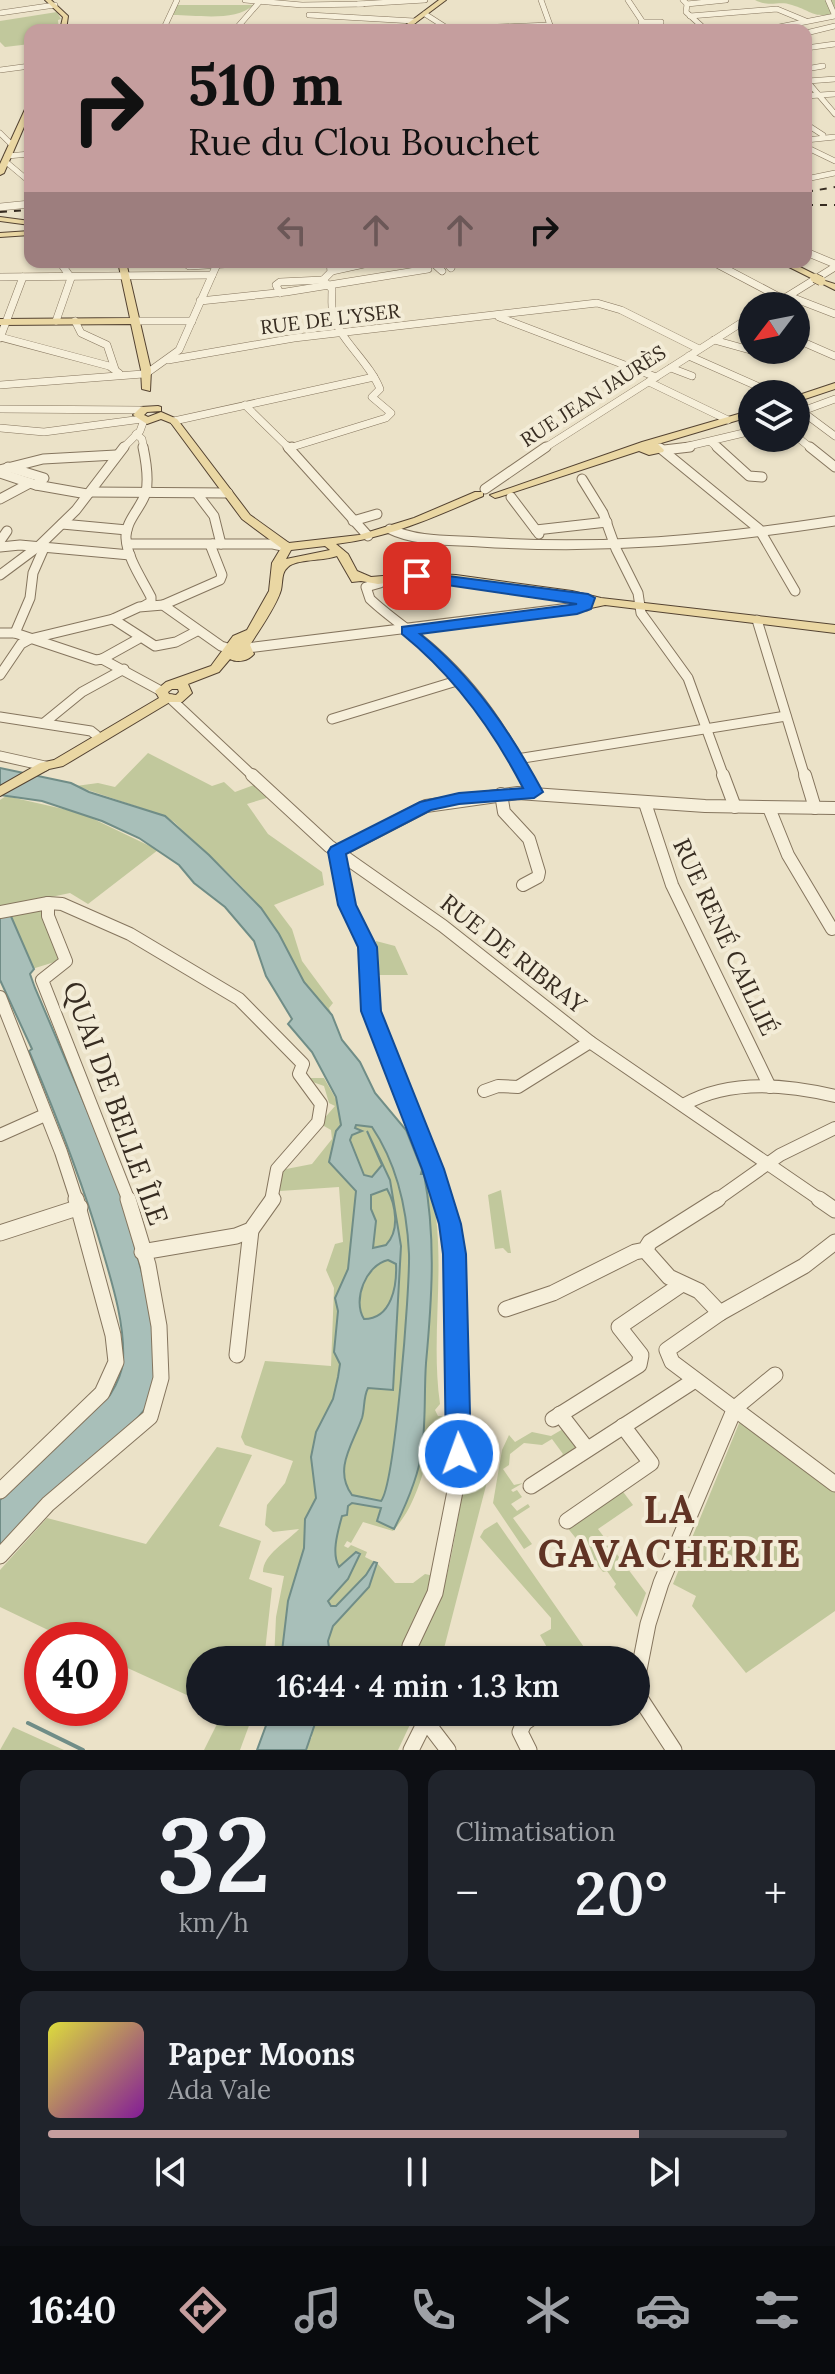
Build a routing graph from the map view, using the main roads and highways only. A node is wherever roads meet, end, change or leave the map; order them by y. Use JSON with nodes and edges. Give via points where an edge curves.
{"nodes":[{"id":1,"x":48,"y":0,"type":"edge"},
{"id":2,"x":440,"y":2,"type":"edge"},
{"id":3,"x":64,"y":24,"type":"edge"},
{"id":4,"x":410,"y":24,"type":"edge"},
{"id":5,"x":24,"y":119,"type":"edge"},
{"id":6,"x":5,"y":163,"type":"edge"},
{"id":7,"x":0,"y":219,"type":"edge"},
{"id":8,"x":24,"y":222,"type":"edge"},
{"id":9,"x":24,"y":233,"type":"edge"},
{"id":10,"x":0,"y":235,"type":"edge"},
{"id":11,"x":123,"y":268,"type":"edge"},
{"id":12,"x":795,"y":268,"type":"edge"},
{"id":13,"x":835,"y":287,"type":"edge"},
{"id":14,"x":134,"y":321,"type":"junction"},
{"id":15,"x":2,"y":322,"type":"edge"},
{"id":16,"x":835,"y":386,"type":"edge"},
{"id":17,"x":149,"y":392,"type":"junction"},
{"id":18,"x":810,"y":394,"type":"edge"},
{"id":19,"x":159,"y":414,"type":"junction"},
{"id":20,"x":738,"y":417,"type":"edge"},
{"id":21,"x":333,"y":549,"type":"junction"},
{"id":22,"x":287,"y":555,"type":"junction"},
{"id":23,"x":350,"y":568,"type":"junction"},
{"id":24,"x":412,"y":581,"type":"junction"},
{"id":25,"x":835,"y":629,"type":"edge"},
{"id":26,"x":173,"y":695,"type":"junction"},
{"id":27,"x":45,"y":766,"type":"junction"},
{"id":28,"x":0,"y":792,"type":"edge"}],
"edges":[{"from":1,"to":3,"type":"main road","via":[[66,17]]},
{"from":2,"to":4,"type":"main road"},
{"from":5,"to":6,"type":"main road"},
{"from":7,"to":8,"type":"main road"},
{"from":9,"to":10,"type":"main road"},
{"from":11,"to":14,"type":"main road"},
{"from":12,"to":13,"type":"main road"},
{"from":14,"to":15,"type":"main road"},
{"from":14,"to":17,"type":"main road"},
{"from":16,"to":18,"type":"main road"},
{"from":17,"to":19,"type":"main road"},
{"from":17,"to":19,"type":"main road","via":[[151,402],[143,414]]},
{"from":19,"to":22,"type":"main road","via":[[175,423],[228,493],[277,538]]},
{"from":20,"to":21,"type":"main road","via":[[654,448],[488,492]]},
{"from":21,"to":22,"type":"main road"},
{"from":21,"to":23,"type":"main road"},
{"from":22,"to":26,"type":"main road","via":[[270,601],[238,650]]},
{"from":23,"to":24,"type":"main road","via":[[380,583]]},
{"from":23,"to":24,"type":"main road","via":[[358,584],[366,587]]},
{"from":24,"to":25,"type":"main road"},
{"from":26,"to":27,"type":"main road"},
{"from":26,"to":27,"type":"main road"},
{"from":27,"to":28,"type":"main road"}]}
